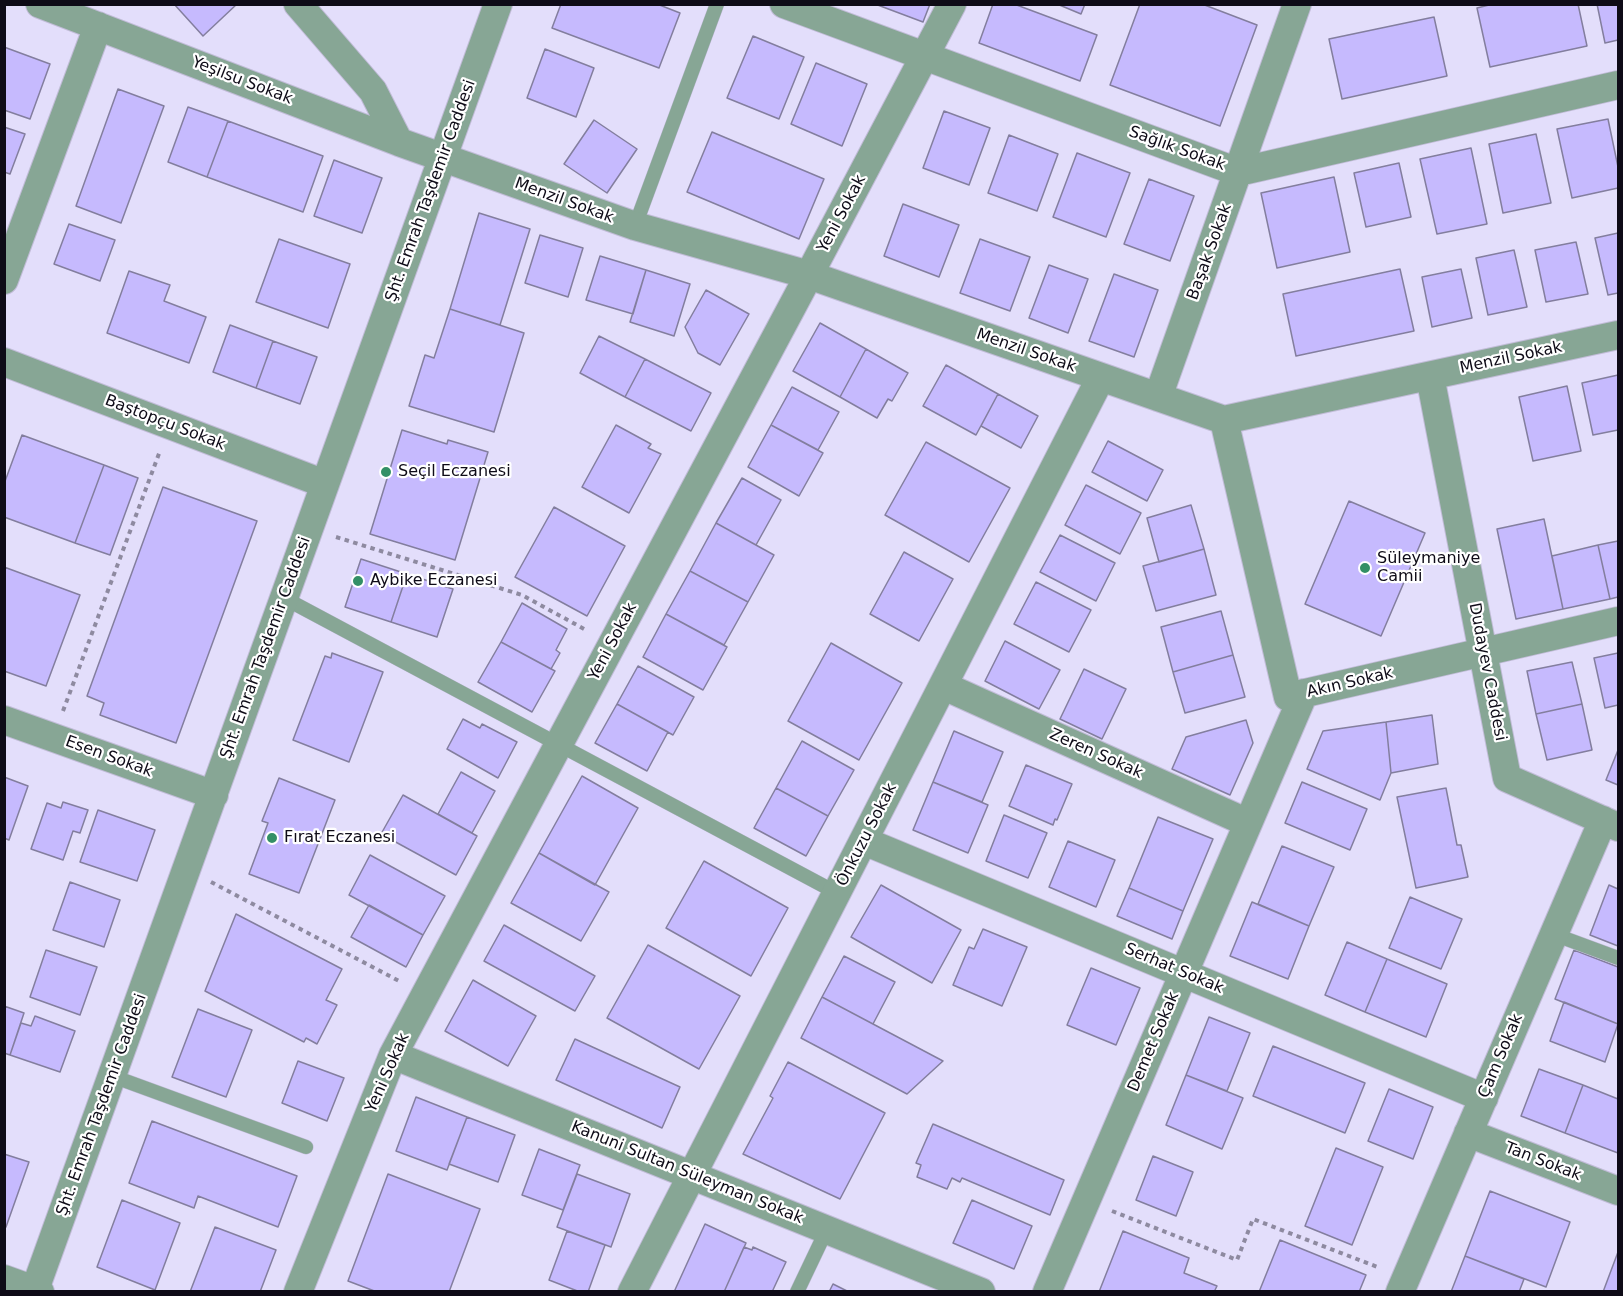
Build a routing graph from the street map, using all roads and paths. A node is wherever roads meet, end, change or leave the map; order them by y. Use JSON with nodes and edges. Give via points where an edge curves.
{"nodes":[{"id":1,"x":40,"y":4,"type":"edge"},
{"id":2,"x":298,"y":4,"type":"edge"},
{"id":3,"x":498,"y":4,"type":"edge"},
{"id":4,"x":717,"y":4,"type":"edge"},
{"id":5,"x":784,"y":4,"type":"edge"},
{"id":6,"x":952,"y":4,"type":"edge"},
{"id":7,"x":1297,"y":4,"type":"edge"},
{"id":8,"x":98,"y":26,"type":"junction"},
{"id":9,"x":925,"y":56,"type":"junction"},
{"id":10,"x":1618,"y":85,"type":"edge"},
{"id":11,"x":399,"y":142,"type":"junction"},
{"id":12,"x":443,"y":158,"type":"junction"},
{"id":13,"x":1238,"y":172,"type":"junction"},
{"id":14,"x":635,"y":226,"type":"junction"},
{"id":15,"x":809,"y":275,"type":"junction"},
{"id":16,"x":4,"y":280,"type":"edge"},
{"id":17,"x":1618,"y":334,"type":"edge"},
{"id":18,"x":4,"y":362,"type":"edge"},
{"id":19,"x":1430,"y":376,"type":"junction"},
{"id":20,"x":1101,"y":377,"type":"junction"},
{"id":21,"x":1158,"y":397,"type":"junction"},
{"id":22,"x":1224,"y":420,"type":"junction"},
{"id":23,"x":169,"y":424,"type":"junction"},
{"id":24,"x":326,"y":484,"type":"junction"},
{"id":25,"x":309,"y":529,"type":"junction"},
{"id":26,"x":284,"y":598,"type":"junction"},
{"id":27,"x":1618,"y":621,"type":"edge"},
{"id":28,"x":612,"y":644,"type":"junction"},
{"id":29,"x":1483,"y":652,"type":"junction"},
{"id":30,"x":944,"y":686,"type":"junction"},
{"id":31,"x":1304,"y":693,"type":"junction"},
{"id":32,"x":4,"y":720,"type":"edge"},
{"id":33,"x":54,"y":737,"type":"junction"},
{"id":34,"x":558,"y":745,"type":"junction"},
{"id":35,"x":214,"y":795,"type":"junction"},
{"id":36,"x":1248,"y":823,"type":"junction"},
{"id":37,"x":1611,"y":823,"type":"edge"},
{"id":38,"x":864,"y":841,"type":"junction"},
{"id":39,"x":187,"y":869,"type":"junction"},
{"id":40,"x":837,"y":893,"type":"junction"},
{"id":41,"x":1553,"y":934,"type":"junction"},
{"id":42,"x":1618,"y":958,"type":"edge"},
{"id":43,"x":1184,"y":973,"type":"junction"},
{"id":44,"x":425,"y":994,"type":"junction"},
{"id":45,"x":393,"y":1055,"type":"junction"},
{"id":46,"x":112,"y":1076,"type":"junction"},
{"id":47,"x":1484,"y":1098,"type":"junction"},
{"id":48,"x":1468,"y":1133,"type":"junction"},
{"id":49,"x":306,"y":1147,"type":"dead end"},
{"id":50,"x":692,"y":1175,"type":"junction"},
{"id":51,"x":1618,"y":1191,"type":"edge"},
{"id":52,"x":1086,"y":1201,"type":"junction"},
{"id":53,"x":827,"y":1229,"type":"junction"},
{"id":54,"x":4,"y":1279,"type":"edge"},
{"id":55,"x":1403,"y":1285,"type":"edge"},
{"id":56,"x":975,"y":1290,"type":"edge"},
{"id":57,"x":36,"y":1291,"type":"edge"},
{"id":58,"x":298,"y":1292,"type":"edge"},
{"id":59,"x":632,"y":1292,"type":"edge"},
{"id":60,"x":797,"y":1292,"type":"edge"},
{"id":61,"x":1047,"y":1292,"type":"edge"}],
"edges":[{"from":1,"to":8,"type":"street","name":"Yeşilsu Sokak"},
{"from":2,"to":11,"type":"street","via":[[373,91]]},
{"from":3,"to":12,"type":"street","name":"Şht. Emrah Taşdemir Caddesi"},
{"from":4,"to":14,"type":"lane"},
{"from":5,"to":9,"type":"street","name":"Sağlık Sokak"},
{"from":6,"to":9,"type":"street","name":"Yeni Sokak"},
{"from":7,"to":13,"type":"street","name":"Başak Sokak"},
{"from":8,"to":11,"type":"street","name":"Yeşilsu Sokak"},
{"from":8,"to":16,"type":"street"},
{"from":9,"to":13,"type":"street","name":"Sağlık Sokak"},
{"from":9,"to":15,"type":"street","name":"Yeni Sokak"},
{"from":10,"to":13,"type":"street","name":"Sağlık Sokak"},
{"from":11,"to":12,"type":"street","name":"Yeşilsu Sokak"},
{"from":12,"to":14,"type":"street","name":"Menzil Sokak"},
{"from":12,"to":24,"type":"street","name":"Şht. Emrah Taşdemir Caddesi"},
{"from":13,"to":21,"type":"street","name":"Başak Sokak"},
{"from":14,"to":15,"type":"street","name":"Menzil Sokak"},
{"from":15,"to":20,"type":"street","name":"Menzil Sokak"},
{"from":15,"to":28,"type":"street","name":"Yeni Sokak"},
{"from":17,"to":19,"type":"street","name":"Menzil Sokak"},
{"from":18,"to":23,"type":"street","name":"Baştopçu Sokak"},
{"from":19,"to":22,"type":"street","name":"Menzil Sokak"},
{"from":19,"to":29,"type":"street","name":"Dudayev Caddesi"},
{"from":20,"to":21,"type":"street","name":"Menzil Sokak"},
{"from":20,"to":30,"type":"street","name":"Önkuzu Sokak"},
{"from":21,"to":22,"type":"street","name":"Menzil Sokak"},
{"from":22,"to":31,"type":"street","name":"Akın Sokak","via":[[1288,697]]},
{"from":23,"to":24,"type":"street","name":"Baştopçu Sokak"},
{"from":23,"to":33,"type":"path"},
{"from":24,"to":25,"type":"street","name":"Şht. Emrah Taşdemir Caddesi"},
{"from":25,"to":26,"type":"street","name":"Şht. Emrah Taşdemir Caddesi"},
{"from":25,"to":28,"type":"path","via":[[522,595]]},
{"from":26,"to":34,"type":"lane"},
{"from":26,"to":35,"type":"street","name":"Şht. Emrah Taşdemir Caddesi"},
{"from":27,"to":29,"type":"street","name":"Akın Sokak"},
{"from":28,"to":34,"type":"street","name":"Yeni Sokak"},
{"from":29,"to":31,"type":"street","name":"Akın Sokak"},
{"from":29,"to":37,"type":"street","name":"Dudayev Caddesi","via":[[1507,778]]},
{"from":30,"to":36,"type":"street","name":"Zeren Sokak"},
{"from":30,"to":38,"type":"street","name":"Önkuzu Sokak"},
{"from":31,"to":36,"type":"street","name":"Demet Sokak"},
{"from":32,"to":33,"type":"street","name":"Esen Sokak"},
{"from":33,"to":35,"type":"street","name":"Esen Sokak"},
{"from":34,"to":40,"type":"lane"},
{"from":34,"to":44,"type":"street","name":"Yeni Sokak"},
{"from":35,"to":39,"type":"street","name":"Şht. Emrah Taşdemir Caddesi"},
{"from":36,"to":43,"type":"street","name":"Demet Sokak"},
{"from":37,"to":41,"type":"street","name":"Çam Sokak"},
{"from":38,"to":40,"type":"street","name":"Önkuzu Sokak"},
{"from":38,"to":43,"type":"street","name":"Serhat Sokak"},
{"from":39,"to":44,"type":"path"},
{"from":39,"to":46,"type":"street","name":"Şht. Emrah Taşdemir Caddesi"},
{"from":40,"to":50,"type":"street","name":"Önkuzu Sokak"},
{"from":41,"to":42,"type":"lane"},
{"from":41,"to":47,"type":"street","name":"Çam Sokak"},
{"from":43,"to":47,"type":"street","name":"Serhat Sokak"},
{"from":43,"to":52,"type":"street","name":"Demet Sokak"},
{"from":44,"to":45,"type":"street","name":"Yeni Sokak"},
{"from":45,"to":50,"type":"street","name":"Kanuni Sultan Süleyman Sokak"},
{"from":45,"to":58,"type":"street","name":"Yeni Sokak"},
{"from":46,"to":49,"type":"lane"},
{"from":46,"to":57,"type":"street","name":"Şht. Emrah Taşdemir Caddesi"},
{"from":47,"to":48,"type":"street","name":"Çam Sokak"},
{"from":48,"to":51,"type":"street","name":"Tan Sokak"},
{"from":48,"to":55,"type":"street","name":"Çam Sokak"},
{"from":50,"to":53,"type":"street","name":"Kanuni Sultan Süleyman Sokak"},
{"from":50,"to":59,"type":"street","name":"Önkuzu Sokak"},
{"from":52,"to":55,"type":"path","via":[[1237,1260],[1253,1219]]},
{"from":52,"to":61,"type":"street","name":"Demet Sokak"},
{"from":53,"to":56,"type":"street","name":"Kanuni Sultan Süleyman Sokak"},
{"from":53,"to":60,"type":"lane"},
{"from":54,"to":57,"type":"street"}]}
